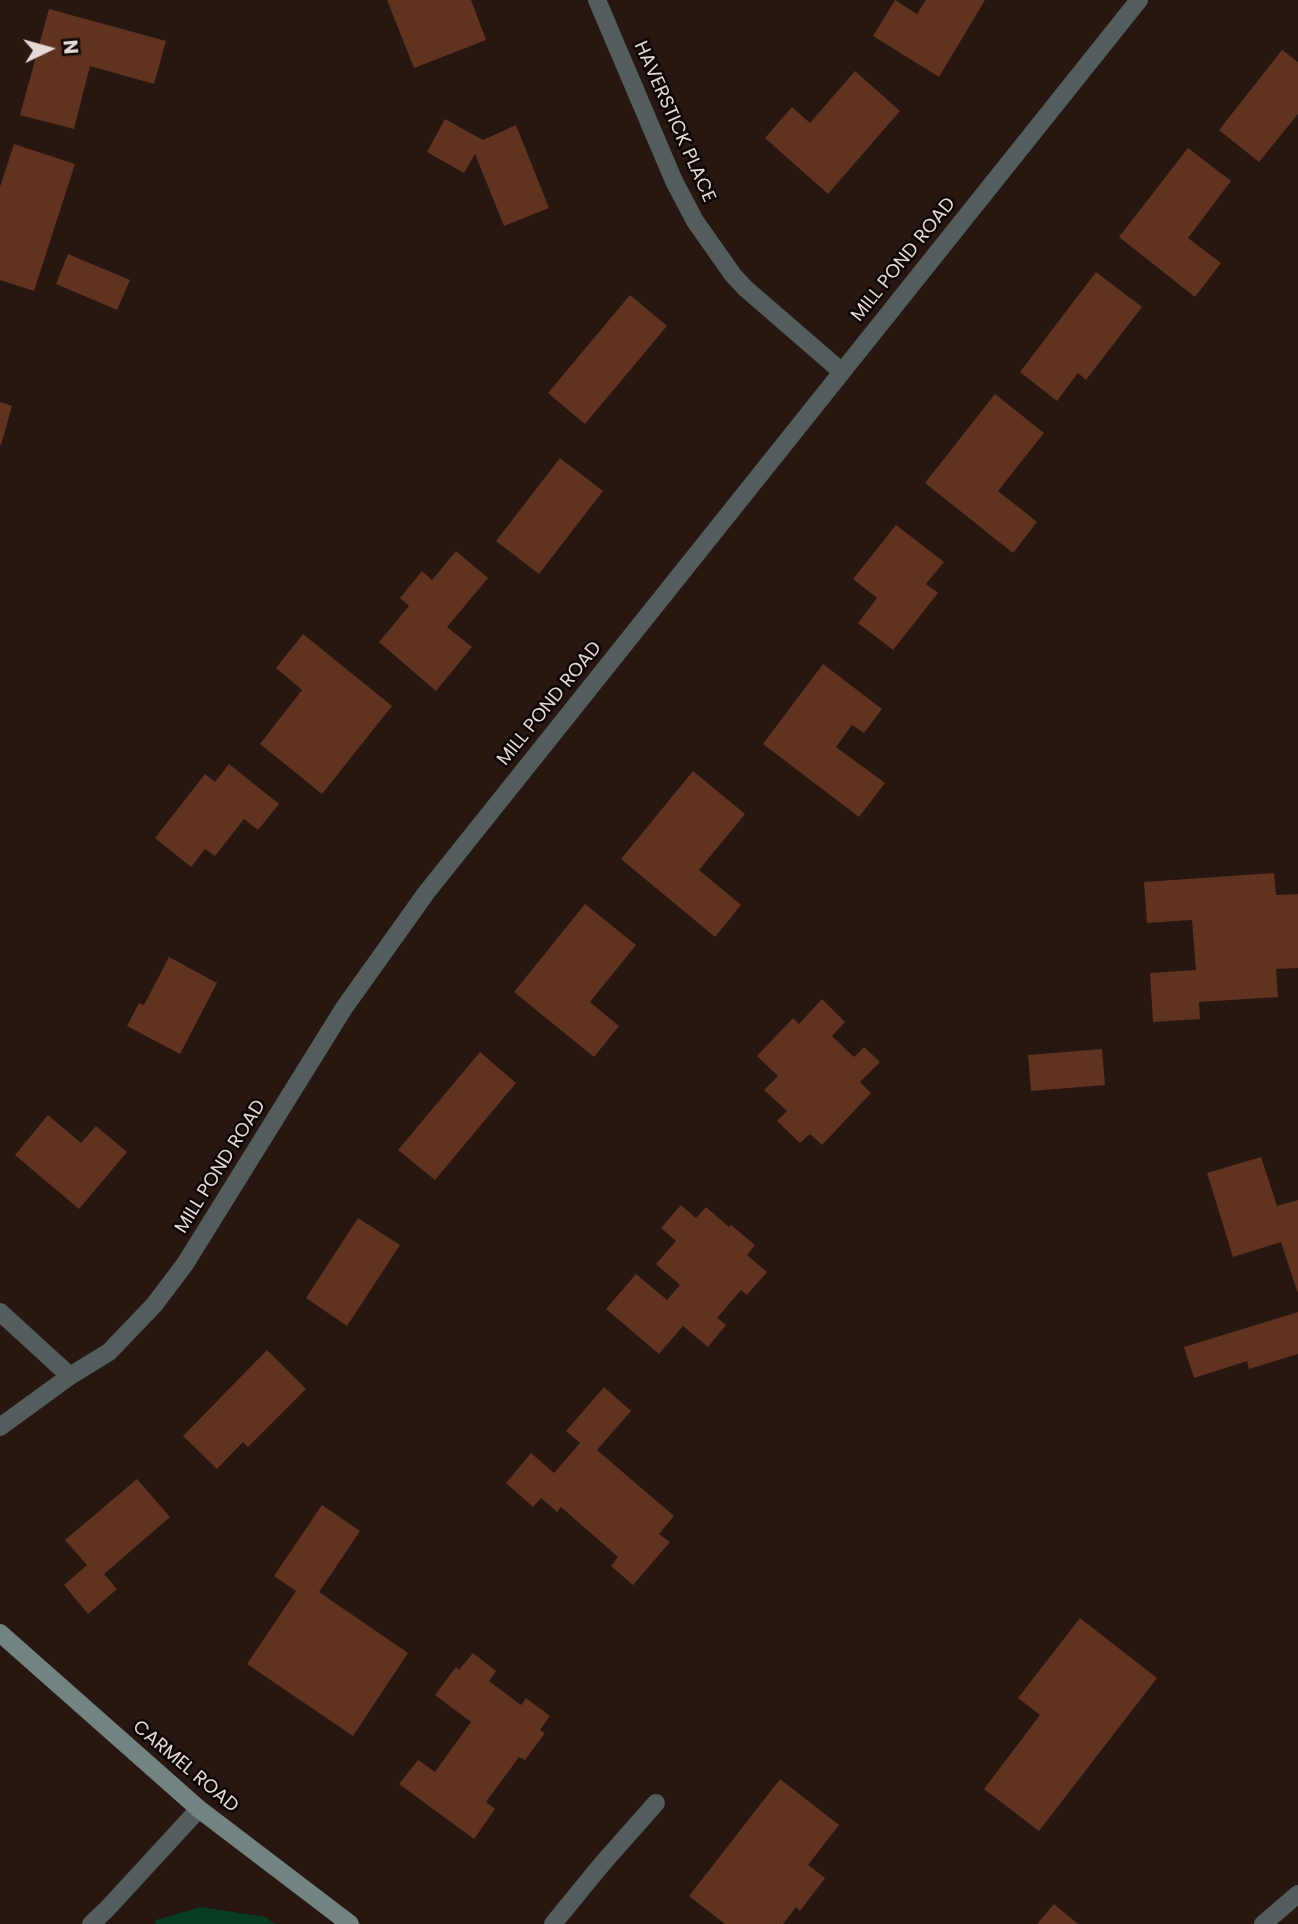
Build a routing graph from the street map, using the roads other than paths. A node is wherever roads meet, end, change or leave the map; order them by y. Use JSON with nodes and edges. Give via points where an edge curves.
{"nodes":[{"id":1,"x":597,"y":0,"type":"edge"},
{"id":2,"x":1139,"y":0,"type":"edge"},
{"id":3,"x":842,"y":372,"type":"junction"},
{"id":4,"x":0,"y":1312,"type":"edge"},
{"id":5,"x":70,"y":1376,"type":"junction"},
{"id":6,"x":0,"y":1427,"type":"edge"},
{"id":7,"x":0,"y":1633,"type":"edge"},
{"id":8,"x":656,"y":1803,"type":"dead end"},
{"id":9,"x":199,"y":1809,"type":"junction"},
{"id":10,"x":1298,"y":1894,"type":"edge"},
{"id":11,"x":91,"y":1924,"type":"edge"},
{"id":12,"x":350,"y":1924,"type":"edge"},
{"id":13,"x":553,"y":1924,"type":"edge"},
{"id":14,"x":1263,"y":1924,"type":"edge"}],
"edges":[{"from":1,"to":3,"type":"street","name":"HAVERSTICK PLACE","via":[[695,221],[745,288]]},
{"from":2,"to":3,"type":"street","name":"MILL POND ROAD"},
{"from":3,"to":5,"type":"street","name":"MILL POND ROAD","via":[[426,893],[345,1008],[185,1264],[154,1305],[109,1352]]},
{"from":4,"to":5,"type":"street"},
{"from":5,"to":6,"type":"street","name":"MILL POND ROAD"},
{"from":7,"to":9,"type":"main road","name":"CARMEL ROAD"},
{"from":8,"to":13,"type":"street"},
{"from":9,"to":11,"type":"street"},
{"from":9,"to":12,"type":"main road","name":"CARMEL ROAD"},
{"from":10,"to":14,"type":"street"}]}
